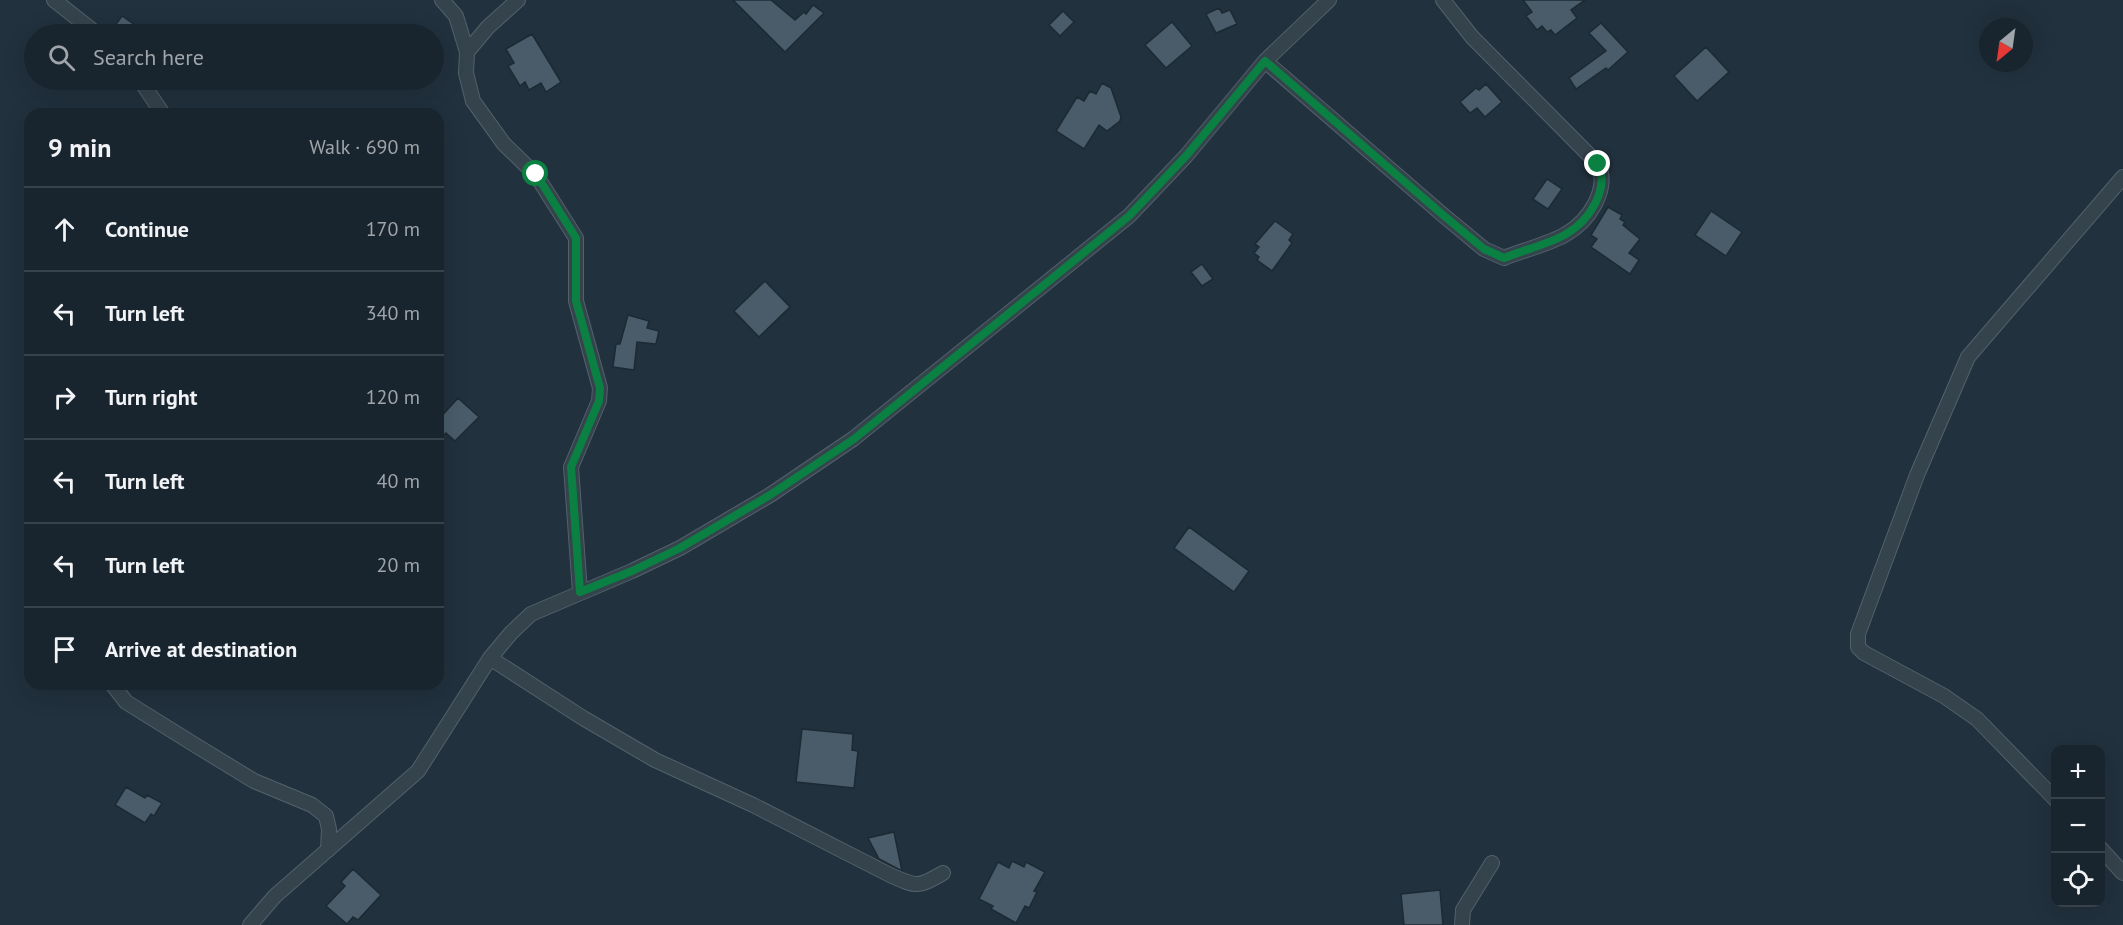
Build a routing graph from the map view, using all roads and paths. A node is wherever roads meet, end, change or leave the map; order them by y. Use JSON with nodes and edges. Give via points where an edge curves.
{"nodes":[{"id":1,"x":54,"y":0,"type":"edge"},
{"id":2,"x":442,"y":0,"type":"edge"},
{"id":3,"x":518,"y":0,"type":"edge"},
{"id":4,"x":1329,"y":0,"type":"edge"},
{"id":5,"x":1443,"y":0,"type":"edge"},
{"id":6,"x":84,"y":24,"type":"edge"},
{"id":7,"x":466,"y":52,"type":"junction"},
{"id":8,"x":1265,"y":61,"type":"junction"},
{"id":9,"x":147,"y":90,"type":"edge"},
{"id":10,"x":159,"y":108,"type":"edge"},
{"id":11,"x":2123,"y":177,"type":"edge"},
{"id":12,"x":580,"y":592,"type":"junction"},
{"id":13,"x":489,"y":658,"type":"junction"},
{"id":14,"x":116,"y":690,"type":"edge"},
{"id":15,"x":2054,"y":799,"type":"edge"},
{"id":16,"x":328,"y":850,"type":"junction"},
{"id":17,"x":2105,"y":853,"type":"edge"},
{"id":18,"x":1492,"y":863,"type":"dead end"},
{"id":19,"x":943,"y":873,"type":"dead end"},
{"id":20,"x":2123,"y":873,"type":"edge"},
{"id":21,"x":250,"y":925,"type":"edge"},
{"id":22,"x":1462,"y":925,"type":"edge"}],
"edges":[{"from":1,"to":6,"type":"street"},
{"from":2,"to":7,"type":"street","via":[[456,16]]},
{"from":3,"to":7,"type":"street"},
{"from":4,"to":8,"type":"street"},
{"from":5,"to":8,"type":"street","via":[[1472,37],[1598,164],[1603,189],[1587,216],[1566,234],[1504,258],[1484,249]]},
{"from":7,"to":12,"type":"street","via":[[473,101],[504,144],[536,174],[576,238],[576,301],[600,388],[599,401],[571,467]]},
{"from":8,"to":12,"type":"street","via":[[1186,156],[1129,216],[854,439],[680,548]]},
{"from":9,"to":10,"type":"street"},
{"from":11,"to":15,"type":"street","via":[[1968,357],[1917,475],[1858,634],[1858,647],[1864,653],[1944,696],[1977,719]]},
{"from":12,"to":13,"type":"street","via":[[531,614]]},
{"from":13,"to":16,"type":"street","via":[[418,771]]},
{"from":13,"to":19,"type":"street","via":[[655,760],[911,885],[922,885]]},
{"from":14,"to":16,"type":"street","via":[[126,702],[254,781],[312,805],[326,816]]},
{"from":16,"to":21,"type":"street","via":[[275,896]]},
{"from":17,"to":20,"type":"street"},
{"from":18,"to":22,"type":"street","via":[[1463,910]]}]}
